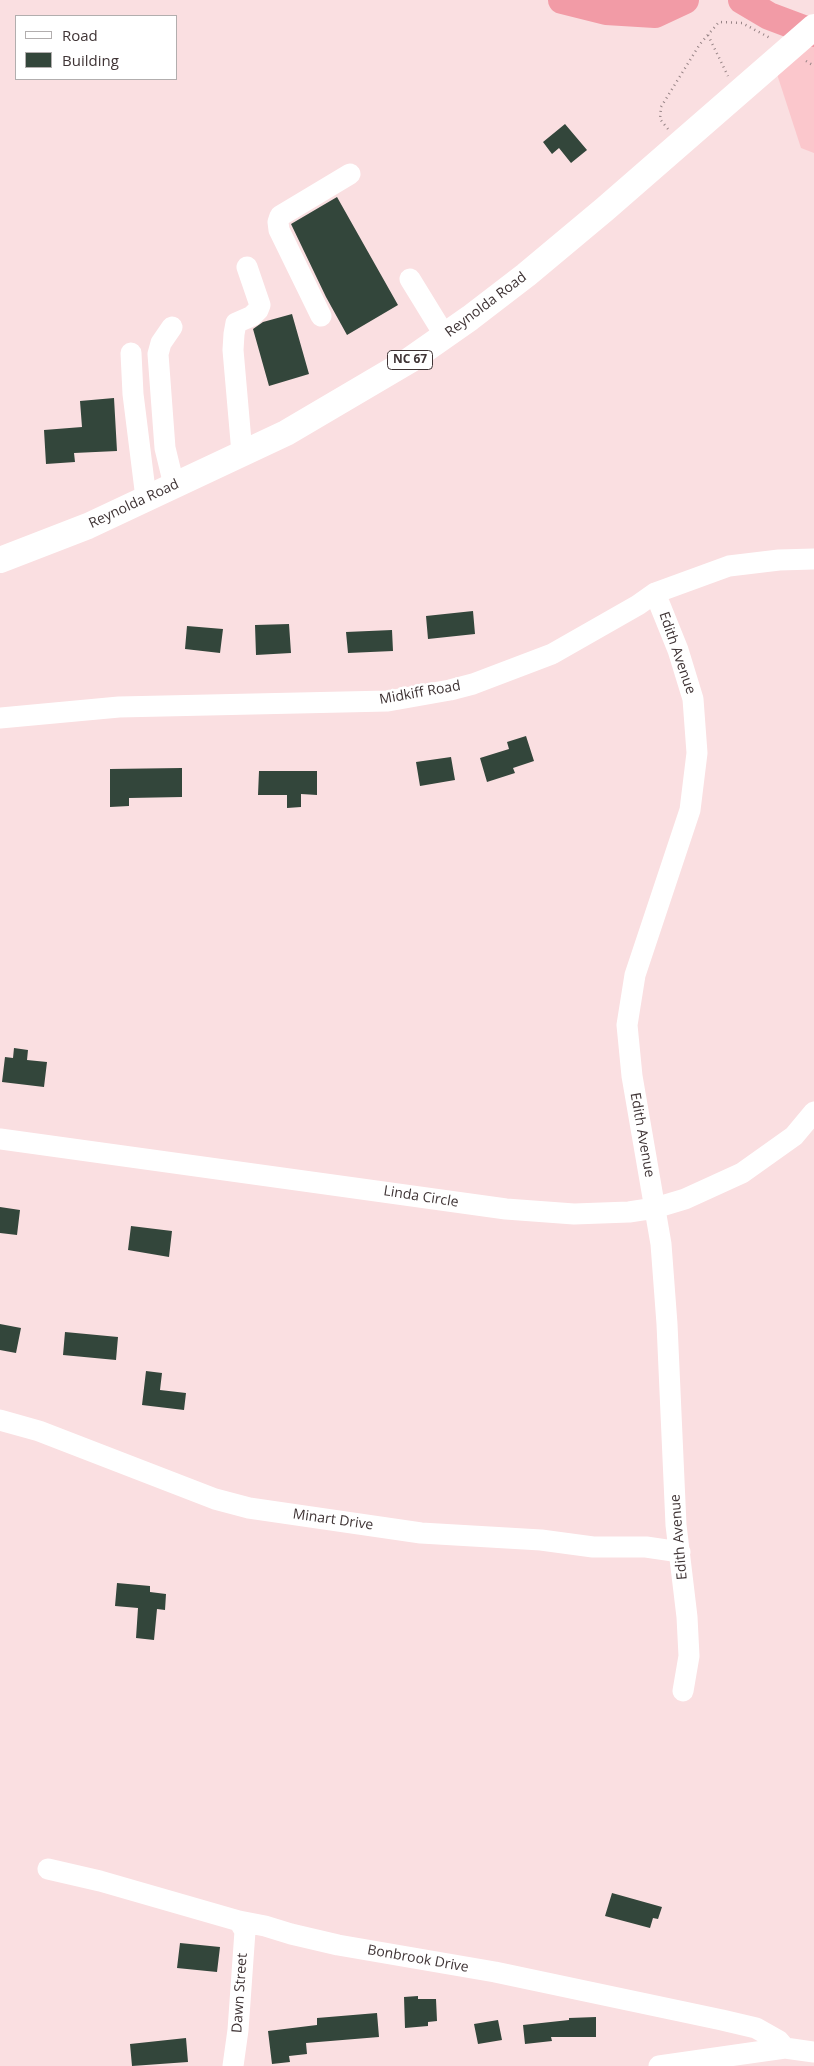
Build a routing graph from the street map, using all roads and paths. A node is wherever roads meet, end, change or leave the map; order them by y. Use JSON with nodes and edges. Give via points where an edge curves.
{"nodes":[{"id":1,"x":814,"y":27,"type":"edge"},
{"id":2,"x":708,"y":35,"type":"junction"},
{"id":3,"x":776,"y":42,"type":"dead end"},
{"id":4,"x":799,"y":57,"type":"dead end"},
{"id":5,"x":814,"y":66,"type":"edge"},
{"id":6,"x":723,"y":70,"type":"dead end"},
{"id":7,"x":681,"y":143,"type":"junction"},
{"id":8,"x":350,"y":174,"type":"dead end"},
{"id":9,"x":247,"y":267,"type":"dead end"},
{"id":10,"x":410,"y":279,"type":"dead end"},
{"id":11,"x":321,"y":316,"type":"dead end"},
{"id":12,"x":172,"y":327,"type":"dead end"},
{"id":13,"x":445,"y":336,"type":"junction"},
{"id":14,"x":131,"y":353,"type":"dead end"},
{"id":15,"x":242,"y":453,"type":"junction"},
{"id":16,"x":174,"y":485,"type":"junction"},
{"id":17,"x":146,"y":498,"type":"junction"},
{"id":18,"x":814,"y":559,"type":"edge"},
{"id":19,"x":0,"y":560,"type":"edge"},
{"id":20,"x":655,"y":593,"type":"junction"},
{"id":21,"x":0,"y":718,"type":"edge"},
{"id":22,"x":814,"y":1112,"type":"edge"},
{"id":23,"x":0,"y":1139,"type":"edge"},
{"id":24,"x":655,"y":1208,"type":"junction"},
{"id":25,"x":0,"y":1420,"type":"edge"},
{"id":26,"x":680,"y":1552,"type":"junction"},
{"id":27,"x":683,"y":1691,"type":"dead end"},
{"id":28,"x":48,"y":1869,"type":"dead end"},
{"id":29,"x":239,"y":1922,"type":"junction"},
{"id":30,"x":785,"y":2048,"type":"junction"},
{"id":31,"x":814,"y":2052,"type":"edge"},
{"id":32,"x":233,"y":2066,"type":"edge"},
{"id":33,"x":659,"y":2066,"type":"edge"}],
"edges":[{"from":1,"to":7,"type":"main road","name":"Reynolda Road","number":"NC 67"},
{"from":2,"to":3,"type":"path","via":[[720,22],[742,23]]},
{"from":2,"to":6,"type":"path"},
{"from":2,"to":7,"type":"path","via":[[661,107],[660,118]]},
{"from":4,"to":5,"type":"path"},
{"from":7,"to":13,"type":"main road","name":"Reynolda Road","number":"NC 67","via":[[526,275]]},
{"from":8,"to":11,"type":"street","via":[[280,216],[278,222]]},
{"from":9,"to":15,"type":"street","via":[[260,305],[252,316],[236,323],[234,334]]},
{"from":10,"to":13,"type":"street"},
{"from":12,"to":16,"type":"street","via":[[158,354],[165,448]]},
{"from":13,"to":15,"type":"main road","name":"Reynolda Road","number":"NC 67","via":[[286,433]]},
{"from":14,"to":17,"type":"street"},
{"from":15,"to":16,"type":"main road","name":"Reynolda Road","number":"NC 67"},
{"from":16,"to":17,"type":"main road","name":"Reynolda Road","number":"NC 67"},
{"from":17,"to":19,"type":"main road","name":"Reynolda Road","number":"NC 67","via":[[88,526]]},
{"from":18,"to":20,"type":"street","name":"Midkiff Road","via":[[729,566]]},
{"from":20,"to":21,"type":"street","name":"Midkiff Road","via":[[552,654],[450,690],[388,700],[119,708]]},
{"from":20,"to":24,"type":"street","name":"Edith Avenue","via":[[693,699],[697,753],[690,810],[635,975],[627,1025],[632,1076]]},
{"from":22,"to":24,"type":"street","name":"Linda Circle","via":[[794,1136],[742,1173]]},
{"from":23,"to":24,"type":"street","name":"Linda Circle","via":[[506,1209],[574,1214]]},
{"from":24,"to":26,"type":"street","name":"Edith Avenue","via":[[668,1324],[676,1525]]},
{"from":25,"to":26,"type":"street","name":"Minart Drive","via":[[39,1431],[215,1499],[249,1508],[421,1533]]},
{"from":26,"to":27,"type":"street","name":"Edith Avenue","via":[[689,1656]]},
{"from":28,"to":29,"type":"street","name":"Bonbrook Drive"},
{"from":29,"to":30,"type":"street","name":"Bonbrook Drive","via":[[338,1945],[495,1972],[722,2020],[756,2028],[779,2040]]},
{"from":29,"to":32,"type":"street","name":"Dawn Street","via":[[245,1931]]},
{"from":30,"to":31,"type":"street"},
{"from":30,"to":33,"type":"street"}]}
